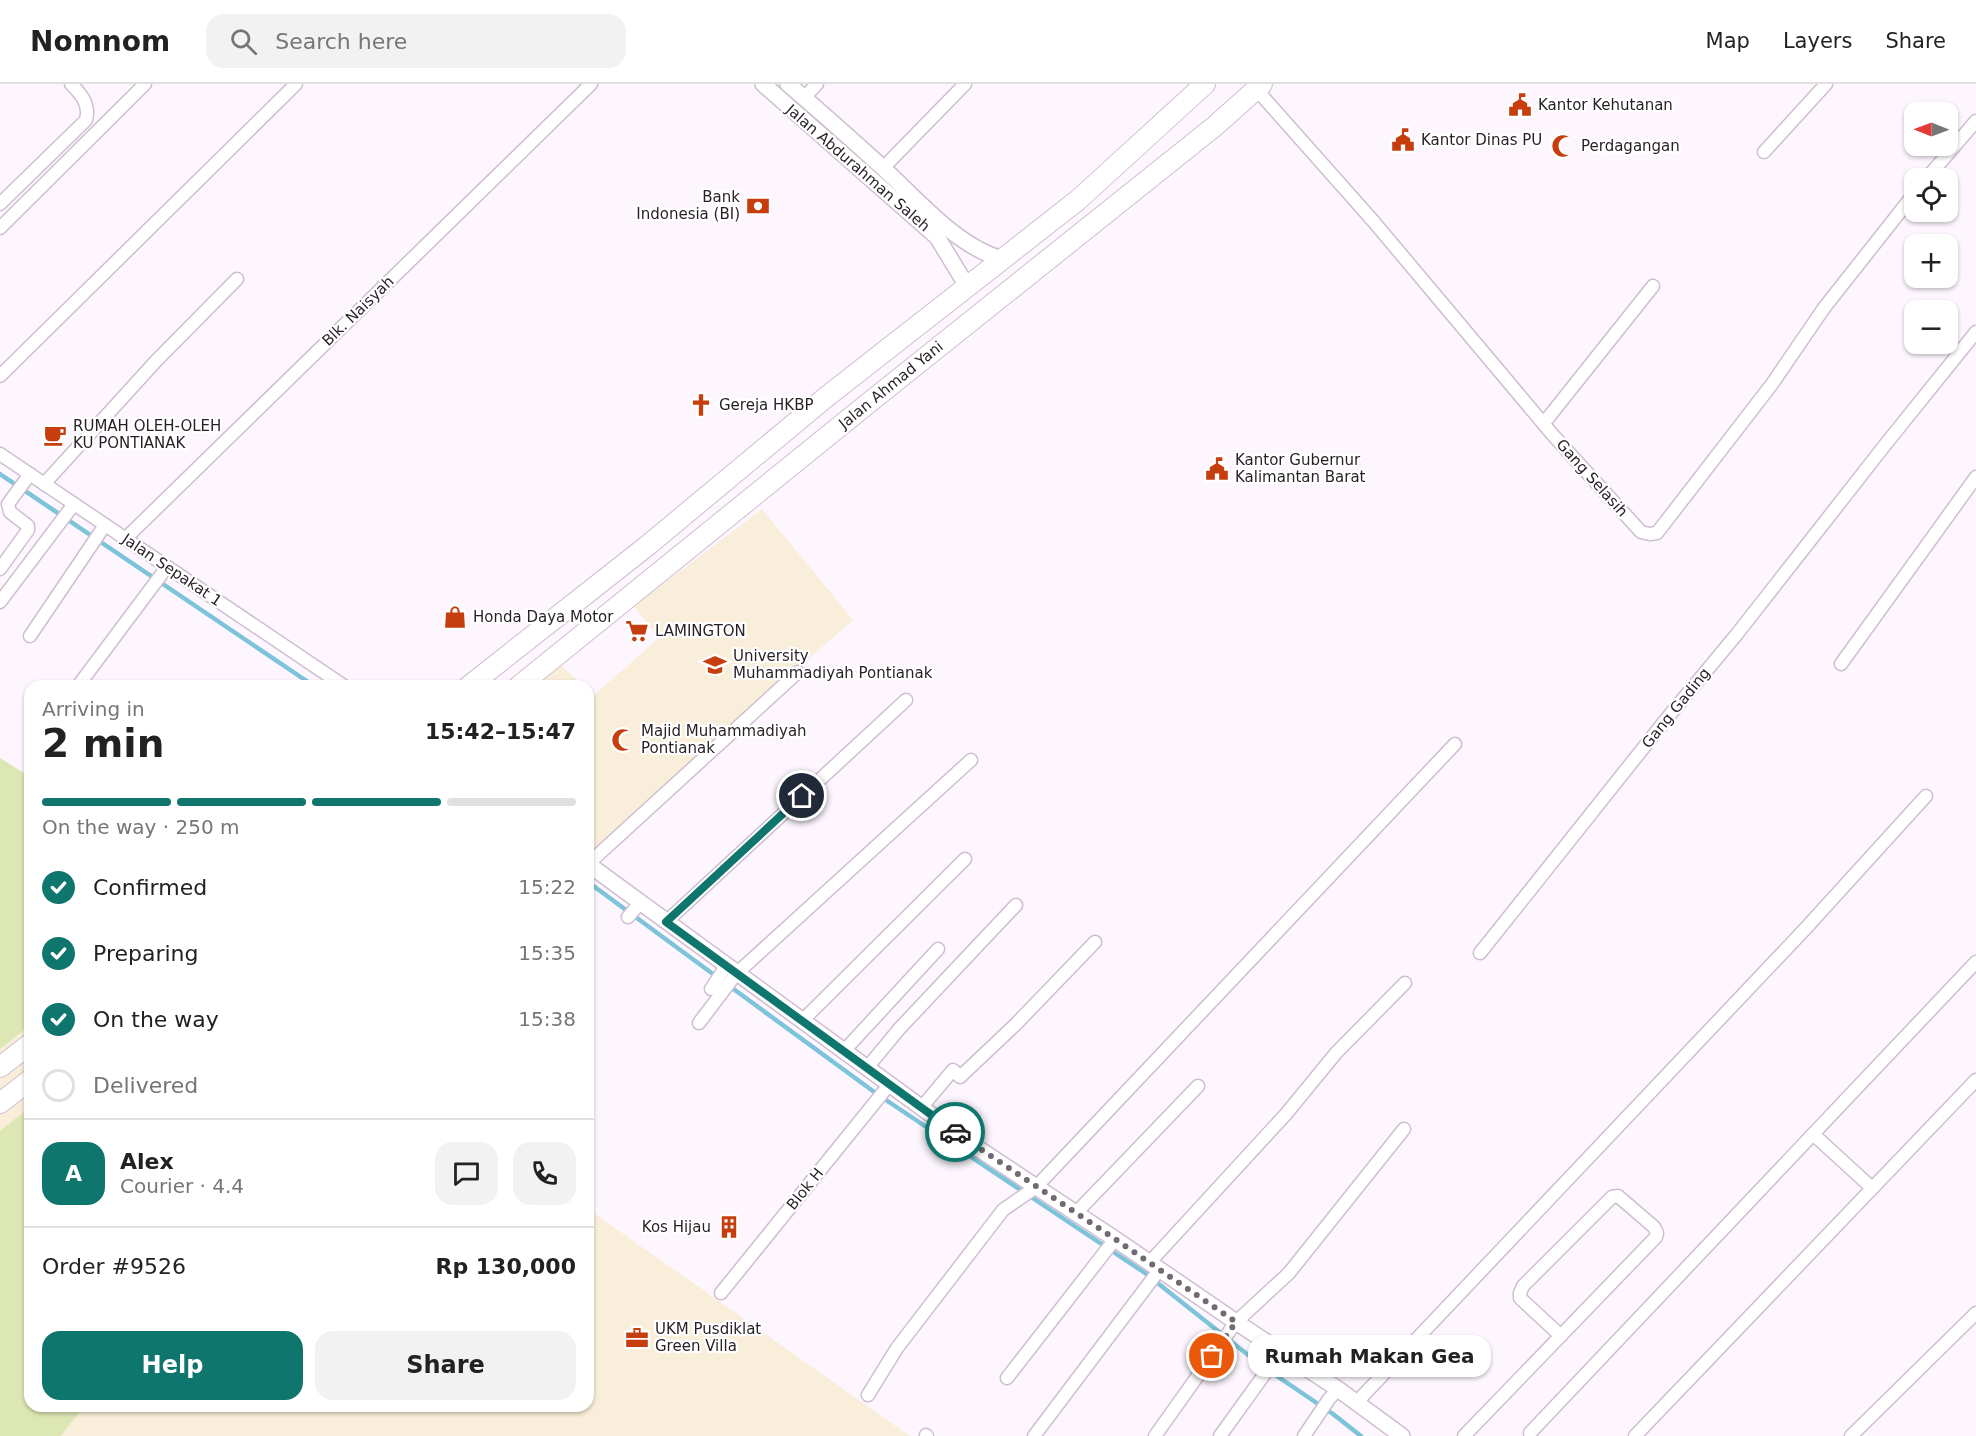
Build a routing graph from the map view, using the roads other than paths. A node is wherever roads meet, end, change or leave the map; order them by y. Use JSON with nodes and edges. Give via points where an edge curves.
{"nodes":[{"id":1,"x":71,"y":84,"type":"edge"},
{"id":2,"x":145,"y":84,"type":"edge"},
{"id":3,"x":296,"y":84,"type":"edge"},
{"id":4,"x":591,"y":84,"type":"edge"},
{"id":5,"x":763,"y":84,"type":"edge"},
{"id":6,"x":788,"y":84,"type":"edge"},
{"id":7,"x":817,"y":84,"type":"edge"},
{"id":8,"x":965,"y":84,"type":"edge"},
{"id":9,"x":1204,"y":84,"type":"edge"},
{"id":10,"x":1826,"y":84,"type":"edge"},
{"id":11,"x":1259,"y":86,"type":"edge"},
{"id":12,"x":804,"y":98,"type":"junction"},
{"id":13,"x":1976,"y":121,"type":"edge"},
{"id":14,"x":1764,"y":152,"type":"dead end"},
{"id":15,"x":884,"y":168,"type":"junction"},
{"id":16,"x":1936,"y":168,"type":"edge"},
{"id":17,"x":893,"y":188,"type":"junction"},
{"id":18,"x":0,"y":204,"type":"edge"},
{"id":19,"x":1904,"y":207,"type":"edge"},
{"id":20,"x":0,"y":228,"type":"edge"},
{"id":21,"x":1002,"y":259,"type":"junction"},
{"id":22,"x":237,"y":279,"type":"dead end"},
{"id":23,"x":967,"y":286,"type":"junction"},
{"id":24,"x":1653,"y":286,"type":"dead end"},
{"id":25,"x":1976,"y":332,"type":"edge"},
{"id":26,"x":0,"y":376,"type":"edge"},
{"id":27,"x":1544,"y":423,"type":"junction"},
{"id":28,"x":0,"y":454,"type":"edge"},
{"id":29,"x":1976,"y":477,"type":"edge"},
{"id":30,"x":27,"y":479,"type":"junction"},
{"id":31,"x":44,"y":483,"type":"junction"},
{"id":32,"x":70,"y":510,"type":"junction"},
{"id":33,"x":102,"y":531,"type":"junction"},
{"id":34,"x":125,"y":539,"type":"junction"},
{"id":35,"x":0,"y":569,"type":"edge"},
{"id":36,"x":164,"y":571,"type":"junction"},
{"id":37,"x":0,"y":602,"type":"edge"},
{"id":38,"x":30,"y":636,"type":"dead end"},
{"id":39,"x":512,"y":652,"type":"junction"},
{"id":40,"x":1841,"y":664,"type":"dead end"},
{"id":41,"x":798,"y":672,"type":"dead end"},
{"id":42,"x":83,"y":680,"type":"edge"},
{"id":43,"x":335,"y":680,"type":"edge"},
{"id":44,"x":477,"y":680,"type":"edge"},
{"id":45,"x":525,"y":680,"type":"edge"},
{"id":46,"x":526,"y":680,"type":"edge"},
{"id":47,"x":906,"y":700,"type":"dead end"},
{"id":48,"x":1455,"y":744,"type":"dead end"},
{"id":49,"x":971,"y":760,"type":"dead end"},
{"id":50,"x":1926,"y":796,"type":"dead end"},
{"id":51,"x":594,"y":859,"type":"edge"},
{"id":52,"x":965,"y":860,"type":"dead end"},
{"id":53,"x":594,"y":869,"type":"edge"},
{"id":54,"x":638,"y":904,"type":"junction"},
{"id":55,"x":1016,"y":905,"type":"dead end"},
{"id":56,"x":628,"y":917,"type":"dead end"},
{"id":57,"x":666,"y":922,"type":"junction"},
{"id":58,"x":1095,"y":942,"type":"dead end"},
{"id":59,"x":938,"y":949,"type":"dead end"},
{"id":60,"x":1480,"y":953,"type":"dead end"},
{"id":61,"x":1976,"y":962,"type":"edge"},
{"id":62,"x":728,"y":974,"type":"junction"},
{"id":63,"x":1405,"y":983,"type":"dead end"},
{"id":64,"x":802,"y":1022,"type":"junction"},
{"id":65,"x":699,"y":1023,"type":"dead end"},
{"id":66,"x":24,"y":1049,"type":"edge"},
{"id":67,"x":843,"y":1052,"type":"junction"},
{"id":68,"x":0,"y":1067,"type":"edge"},
{"id":69,"x":866,"y":1069,"type":"junction"},
{"id":70,"x":1976,"y":1080,"type":"edge"},
{"id":71,"x":24,"y":1085,"type":"edge"},
{"id":72,"x":1198,"y":1086,"type":"dead end"},
{"id":73,"x":887,"y":1088,"type":"junction"},
{"id":74,"x":0,"y":1103,"type":"edge"},
{"id":75,"x":921,"y":1108,"type":"junction"},
{"id":76,"x":1404,"y":1130,"type":"dead end"},
{"id":77,"x":1813,"y":1134,"type":"junction"},
{"id":78,"x":1872,"y":1188,"type":"junction"},
{"id":79,"x":1031,"y":1191,"type":"junction"},
{"id":80,"x":1076,"y":1213,"type":"junction"},
{"id":81,"x":1113,"y":1241,"type":"junction"},
{"id":82,"x":1155,"y":1269,"type":"junction"},
{"id":83,"x":721,"y":1293,"type":"dead end"},
{"id":84,"x":1976,"y":1313,"type":"edge"},
{"id":85,"x":1233,"y":1326,"type":"junction"},
{"id":86,"x":1561,"y":1336,"type":"junction"},
{"id":87,"x":1274,"y":1354,"type":"junction"},
{"id":88,"x":1007,"y":1378,"type":"dead end"},
{"id":89,"x":1334,"y":1394,"type":"junction"},
{"id":90,"x":868,"y":1395,"type":"dead end"},
{"id":91,"x":1356,"y":1403,"type":"junction"},
{"id":92,"x":1530,"y":1433,"type":"dead end"},
{"id":93,"x":1034,"y":1436,"type":"edge"},
{"id":94,"x":1155,"y":1436,"type":"edge"},
{"id":95,"x":1220,"y":1436,"type":"edge"},
{"id":96,"x":1304,"y":1436,"type":"edge"},
{"id":97,"x":1402,"y":1436,"type":"edge"},
{"id":98,"x":1464,"y":1436,"type":"edge"},
{"id":99,"x":1635,"y":1436,"type":"edge"},
{"id":100,"x":1851,"y":1436,"type":"edge"}],
"edges":[{"from":1,"to":18,"type":"street","via":[[88,106],[86,120]]},
{"from":2,"to":20,"type":"street"},
{"from":3,"to":26,"type":"street"},
{"from":4,"to":34,"type":"street","name":"Blk. Naisyah"},
{"from":5,"to":17,"type":"street","name":"Jalan Abdurahman Saleh"},
{"from":6,"to":12,"type":"street","name":"Jalan Abdurahman Saleh"},
{"from":7,"to":12,"type":"street"},
{"from":8,"to":15,"type":"street"},
{"from":9,"to":21,"type":"highway","name":"Jalan Ahmad Yani","via":[[1078,200]]},
{"from":10,"to":14,"type":"street"},
{"from":11,"to":27,"type":"street","name":"Gang Selasih"},
{"from":11,"to":46,"type":"highway","name":"Jalan Ahmad Yani","via":[[1215,126]]},
{"from":12,"to":15,"type":"street","name":"Jalan Abdurahman Saleh"},
{"from":13,"to":16,"type":"street"},
{"from":15,"to":17,"type":"street","name":"Jalan Abdurahman Saleh"},
{"from":17,"to":21,"type":"street","name":"Jalan Abdurahman Saleh","via":[[969,244]]},
{"from":17,"to":23,"type":"street","name":"Jalan Abdurahman Saleh","via":[[937,237]]},
{"from":19,"to":27,"type":"street","name":"Gang Selasih","via":[[1657,533],[1641,532]]},
{"from":21,"to":23,"type":"highway","name":"Jalan Ahmad Yani"},
{"from":22,"to":31,"type":"street"},
{"from":23,"to":39,"type":"highway","name":"Jalan Ahmad Yani"},
{"from":24,"to":27,"type":"street"},
{"from":25,"to":60,"type":"street","name":"Gang Gading"},
{"from":28,"to":30,"type":"street","name":"Jalan Sepakat 1"},
{"from":29,"to":40,"type":"street"},
{"from":30,"to":31,"type":"street","name":"Jalan Sepakat 1"},
{"from":30,"to":35,"type":"street","via":[[8,508],[28,530]]},
{"from":31,"to":32,"type":"street","name":"Jalan Sepakat 1"},
{"from":32,"to":33,"type":"street","name":"Jalan Sepakat 1"},
{"from":32,"to":37,"type":"street"},
{"from":33,"to":34,"type":"street","name":"Jalan Sepakat 1"},
{"from":33,"to":38,"type":"street"},
{"from":34,"to":36,"type":"street","name":"Jalan Sepakat 1"},
{"from":36,"to":42,"type":"street"},
{"from":36,"to":43,"type":"street","name":"Jalan Sepakat 1"},
{"from":39,"to":44,"type":"highway","name":"Jalan Ahmad Yani"},
{"from":39,"to":45,"type":"highway"},
{"from":41,"to":51,"type":"street"},
{"from":47,"to":57,"type":"street"},
{"from":48,"to":79,"type":"street"},
{"from":49,"to":62,"type":"street"},
{"from":50,"to":91,"type":"street"},
{"from":52,"to":64,"type":"street"},
{"from":53,"to":54,"type":"street"},
{"from":54,"to":56,"type":"street"},
{"from":54,"to":57,"type":"street"},
{"from":55,"to":69,"type":"street"},
{"from":57,"to":62,"type":"street"},
{"from":58,"to":75,"type":"street","via":[[960,1077],[953,1070]]},
{"from":59,"to":67,"type":"street"},
{"from":61,"to":77,"type":"street"},
{"from":62,"to":64,"type":"street"},
{"from":62,"to":65,"type":"street","via":[[715,990]]},
{"from":63,"to":82,"type":"street","via":[[1336,1053]]},
{"from":64,"to":67,"type":"street"},
{"from":66,"to":68,"type":"highway"},
{"from":67,"to":69,"type":"street"},
{"from":69,"to":73,"type":"street"},
{"from":70,"to":78,"type":"street"},
{"from":71,"to":74,"type":"highway"},
{"from":72,"to":80,"type":"street"},
{"from":73,"to":75,"type":"street"},
{"from":73,"to":83,"type":"street","name":"Blok H"},
{"from":75,"to":79,"type":"street"},
{"from":76,"to":85,"type":"street","via":[[1288,1273]]},
{"from":77,"to":78,"type":"street"},
{"from":77,"to":92,"type":"street"},
{"from":78,"to":99,"type":"street"},
{"from":79,"to":80,"type":"street"},
{"from":79,"to":90,"type":"street","via":[[1003,1210],[897,1348]]},
{"from":80,"to":81,"type":"street"},
{"from":81,"to":82,"type":"street"},
{"from":81,"to":88,"type":"street"},
{"from":82,"to":85,"type":"street"},
{"from":82,"to":93,"type":"street","via":[[1145,1290]]},
{"from":84,"to":100,"type":"street"},
{"from":85,"to":87,"type":"street"},
{"from":85,"to":94,"type":"street"},
{"from":86,"to":86,"type":"street","via":[[1520,1298],[1520,1293],[1612,1197],[1618,1196],[1654,1227],[1656,1237]]},
{"from":86,"to":98,"type":"street"},
{"from":87,"to":89,"type":"street"},
{"from":87,"to":95,"type":"street","via":[[1264,1376]]},
{"from":89,"to":91,"type":"street"},
{"from":89,"to":96,"type":"street"},
{"from":91,"to":97,"type":"street"}]}
